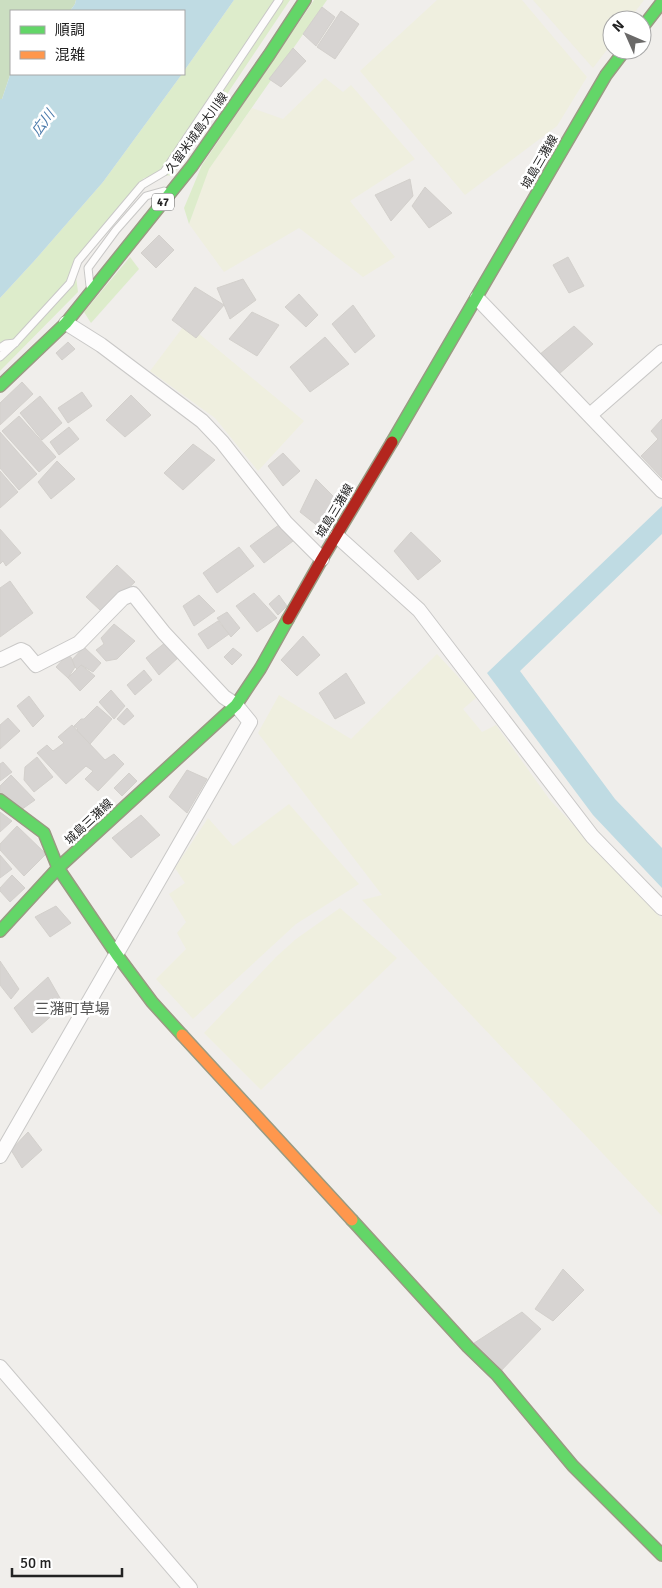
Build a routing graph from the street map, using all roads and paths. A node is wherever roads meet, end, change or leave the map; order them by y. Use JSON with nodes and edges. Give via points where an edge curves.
{"nodes":[{"id":1,"x":279,"y":0,"type":"edge"},
{"id":2,"x":305,"y":0,"type":"edge"},
{"id":3,"x":662,"y":2,"type":"edge"},
{"id":4,"x":652,"y":15,"type":"edge"},
{"id":5,"x":617,"y":60,"type":"edge"},
{"id":6,"x":174,"y":188,"type":"junction"},
{"id":7,"x":109,"y":224,"type":"junction"},
{"id":8,"x":116,"y":230,"type":"junction"},
{"id":9,"x":90,"y":292,"type":"junction"},
{"id":10,"x":476,"y":298,"type":"junction"},
{"id":11,"x":66,"y":322,"type":"junction"},
{"id":12,"x":15,"y":343,"type":"junction"},
{"id":13,"x":0,"y":348,"type":"edge"},
{"id":14,"x":662,"y":352,"type":"edge"},
{"id":15,"x":0,"y":357,"type":"edge"},
{"id":16,"x":0,"y":386,"type":"edge"},
{"id":17,"x":590,"y":415,"type":"junction"},
{"id":18,"x":662,"y":491,"type":"edge"},
{"id":19,"x":337,"y":536,"type":"junction"},
{"id":20,"x":322,"y":559,"type":"junction"},
{"id":21,"x":0,"y":660,"type":"edge"},
{"id":22,"x":236,"y":705,"type":"junction"},
{"id":23,"x":0,"y":800,"type":"edge"},
{"id":24,"x":58,"y":868,"type":"junction"},
{"id":25,"x":662,"y":908,"type":"edge"},
{"id":26,"x":0,"y":931,"type":"edge"},
{"id":27,"x":117,"y":956,"type":"junction"},
{"id":28,"x":0,"y":1156,"type":"edge"},
{"id":29,"x":0,"y":1367,"type":"edge"},
{"id":30,"x":662,"y":1555,"type":"edge"},
{"id":31,"x":190,"y":1588,"type":"edge"}],
"edges":[{"from":1,"to":7,"type":"lane","via":[[164,172],[142,185]]},
{"from":2,"to":6,"type":"main road","name":"久留米城島大川線","number":"47","via":[[270,55]]},
{"from":3,"to":4,"type":"main road"},
{"from":5,"to":10,"type":"main road","name":"城島三潴線"},
{"from":6,"to":8,"type":"lane","via":[[146,196]]},
{"from":6,"to":9,"type":"main road","name":"久留米城島大川線","number":"47"},
{"from":7,"to":8,"type":"lane"},
{"from":7,"to":12,"type":"lane","via":[[78,261],[70,283]]},
{"from":8,"to":9,"type":"lane","via":[[88,268]]},
{"from":9,"to":11,"type":"main road","name":"久留米城島大川線","number":"47"},
{"from":10,"to":17,"type":"street"},
{"from":10,"to":19,"type":"main road","name":"城島三潴線"},
{"from":11,"to":16,"type":"main road","name":"久留米城島大川線","number":"47"},
{"from":11,"to":20,"type":"street","via":[[202,421],[286,523]]},
{"from":12,"to":13,"type":"lane"},
{"from":12,"to":15,"type":"lane"},
{"from":14,"to":17,"type":"street"},
{"from":17,"to":18,"type":"street"},
{"from":19,"to":20,"type":"main road","name":"城島三潴線"},
{"from":19,"to":25,"type":"street","via":[[420,610],[592,836]]},
{"from":20,"to":22,"type":"main road","name":"城島三潴線"},
{"from":21,"to":22,"type":"street","via":[[21,650],[36,665],[79,643],[123,598],[133,594],[164,633],[224,697]]},
{"from":22,"to":24,"type":"main road","name":"城島三潴線"},
{"from":22,"to":27,"type":"street","via":[[250,722]]},
{"from":23,"to":24,"type":"main road","via":[[44,834]]},
{"from":24,"to":26,"type":"main road","name":"城島三潴線"},
{"from":24,"to":27,"type":"main road"},
{"from":27,"to":28,"type":"street"},
{"from":27,"to":30,"type":"main road","via":[[152,1002],[497,1375],[573,1466]]},
{"from":29,"to":31,"type":"street"}]}
